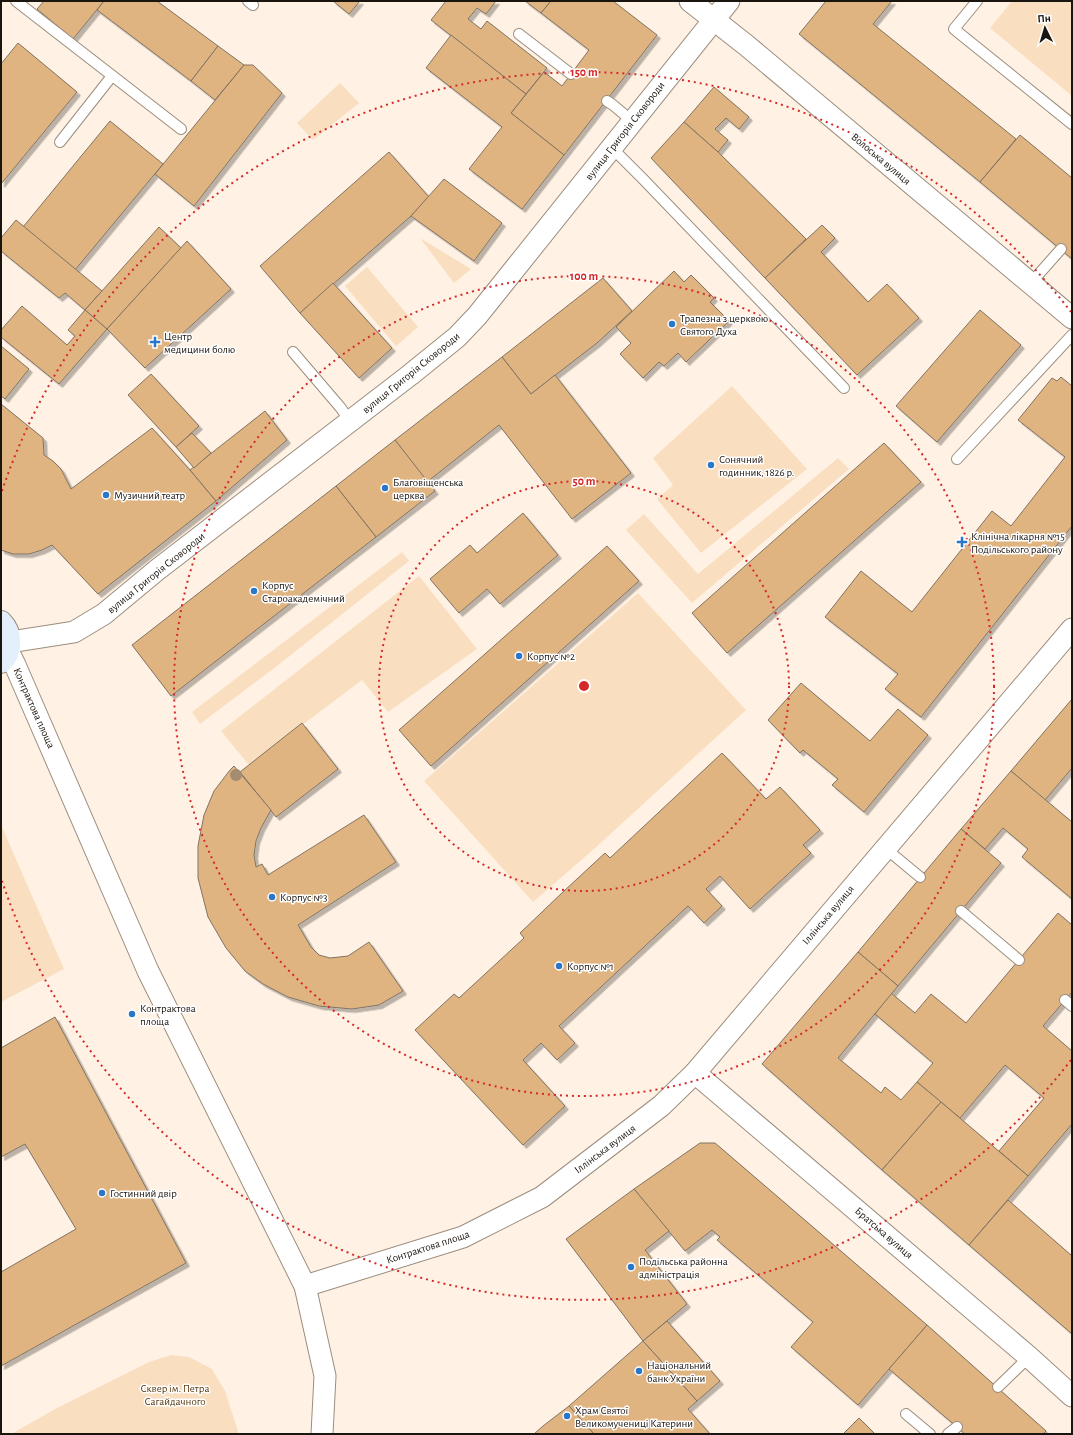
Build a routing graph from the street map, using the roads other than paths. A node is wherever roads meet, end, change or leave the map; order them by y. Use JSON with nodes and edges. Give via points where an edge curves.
{"nodes":[{"id":1,"x":16,"y":1,"type":"edge"},
{"id":2,"x":690,"y":1,"type":"edge"},
{"id":3,"x":729,"y":1,"type":"edge"},
{"id":4,"x":977,"y":1,"type":"edge"},
{"id":5,"x":714,"y":20,"type":"junction"},
{"id":6,"x":519,"y":34,"type":"dead end"},
{"id":7,"x":570,"y":74,"type":"dead end"},
{"id":8,"x":112,"y":76,"type":"junction"},
{"id":9,"x":607,"y":100,"type":"dead end"},
{"id":10,"x":632,"y":121,"type":"junction"},
{"id":11,"x":1072,"y":124,"type":"edge"},
{"id":12,"x":181,"y":130,"type":"dead end"},
{"id":13,"x":60,"y":142,"type":"dead end"},
{"id":14,"x":612,"y":148,"type":"junction"},
{"id":15,"x":1061,"y":249,"type":"dead end"},
{"id":16,"x":1030,"y":284,"type":"junction"},
{"id":17,"x":1072,"y":318,"type":"edge"},
{"id":18,"x":1072,"y":336,"type":"edge"},
{"id":19,"x":293,"y":352,"type":"dead end"},
{"id":20,"x":844,"y":388,"type":"dead end"},
{"id":21,"x":350,"y":421,"type":"junction"},
{"id":22,"x":957,"y":460,"type":"dead end"},
{"id":23,"x":1,"y":622,"type":"edge"},
{"id":24,"x":1072,"y":629,"type":"edge"},
{"id":25,"x":6,"y":652,"type":"edge"},
{"id":26,"x":885,"y":848,"type":"junction"},
{"id":27,"x":920,"y":877,"type":"dead end"},
{"id":28,"x":961,"y":911,"type":"dead end"},
{"id":29,"x":1019,"y":960,"type":"dead end"},
{"id":30,"x":695,"y":1073,"type":"junction"},
{"id":31,"x":564,"y":1180,"type":"joint"},
{"id":32,"x":305,"y":1286,"type":"junction"},
{"id":33,"x":1029,"y":1357,"type":"junction"},
{"id":34,"x":998,"y":1387,"type":"dead end"},
{"id":35,"x":1072,"y":1396,"type":"edge"},
{"id":36,"x":906,"y":1414,"type":"dead end"},
{"id":37,"x":956,"y":1427,"type":"dead end"},
{"id":38,"x":322,"y":1434,"type":"edge"},
{"id":39,"x":930,"y":1434,"type":"edge"},
{"id":40,"x":948,"y":1434,"type":"edge"}],
"edges":[{"from":1,"to":8,"type":"lane"},
{"from":2,"to":5,"type":"street","name":"Волоська вулиця"},
{"from":3,"to":5,"type":"street","name":"вулиця Григорія Сковороди"},
{"from":4,"to":11,"type":"lane","via":[[954,30]]},
{"from":5,"to":10,"type":"street","name":"вулиця Григорія Сковороди"},
{"from":5,"to":16,"type":"street","name":"Волоська вулиця"},
{"from":6,"to":7,"type":"lane"},
{"from":8,"to":12,"type":"lane"},
{"from":8,"to":13,"type":"lane"},
{"from":9,"to":10,"type":"lane"},
{"from":10,"to":14,"type":"street","name":"вулиця Григорія Сковороди"},
{"from":14,"to":20,"type":"lane"},
{"from":14,"to":21,"type":"street","name":"вулиця Григорія Сковороди","via":[[462,332]]},
{"from":15,"to":16,"type":"lane"},
{"from":16,"to":17,"type":"street","name":"Волоська вулиця"},
{"from":18,"to":22,"type":"lane"},
{"from":19,"to":21,"type":"lane"},
{"from":21,"to":25,"type":"street","name":"вулиця Григорія Сковороди","via":[[104,614],[74,632]]},
{"from":23,"to":25,"type":"street","via":[[8,633]]},
{"from":24,"to":26,"type":"street","name":"Іллінська вулиця"},
{"from":25,"to":32,"type":"street","name":"Контрактова площа","via":[[148,971]]},
{"from":26,"to":27,"type":"lane"},
{"from":26,"to":30,"type":"street","name":"Іллінська вулиця"},
{"from":28,"to":29,"type":"lane"},
{"from":30,"to":31,"type":"street","name":"Іллінська вулиця","via":[[661,1106]]},
{"from":30,"to":33,"type":"street","name":"Братська вулиця"},
{"from":31,"to":32,"type":"street","name":"Контрактова площа","via":[[542,1197],[463,1237]]},
{"from":32,"to":38,"type":"street","name":"Контрактова площа","via":[[325,1376]]},
{"from":33,"to":34,"type":"lane"},
{"from":33,"to":35,"type":"street","name":"Братська вулиця"},
{"from":36,"to":39,"type":"lane"},
{"from":37,"to":40,"type":"lane"}]}
